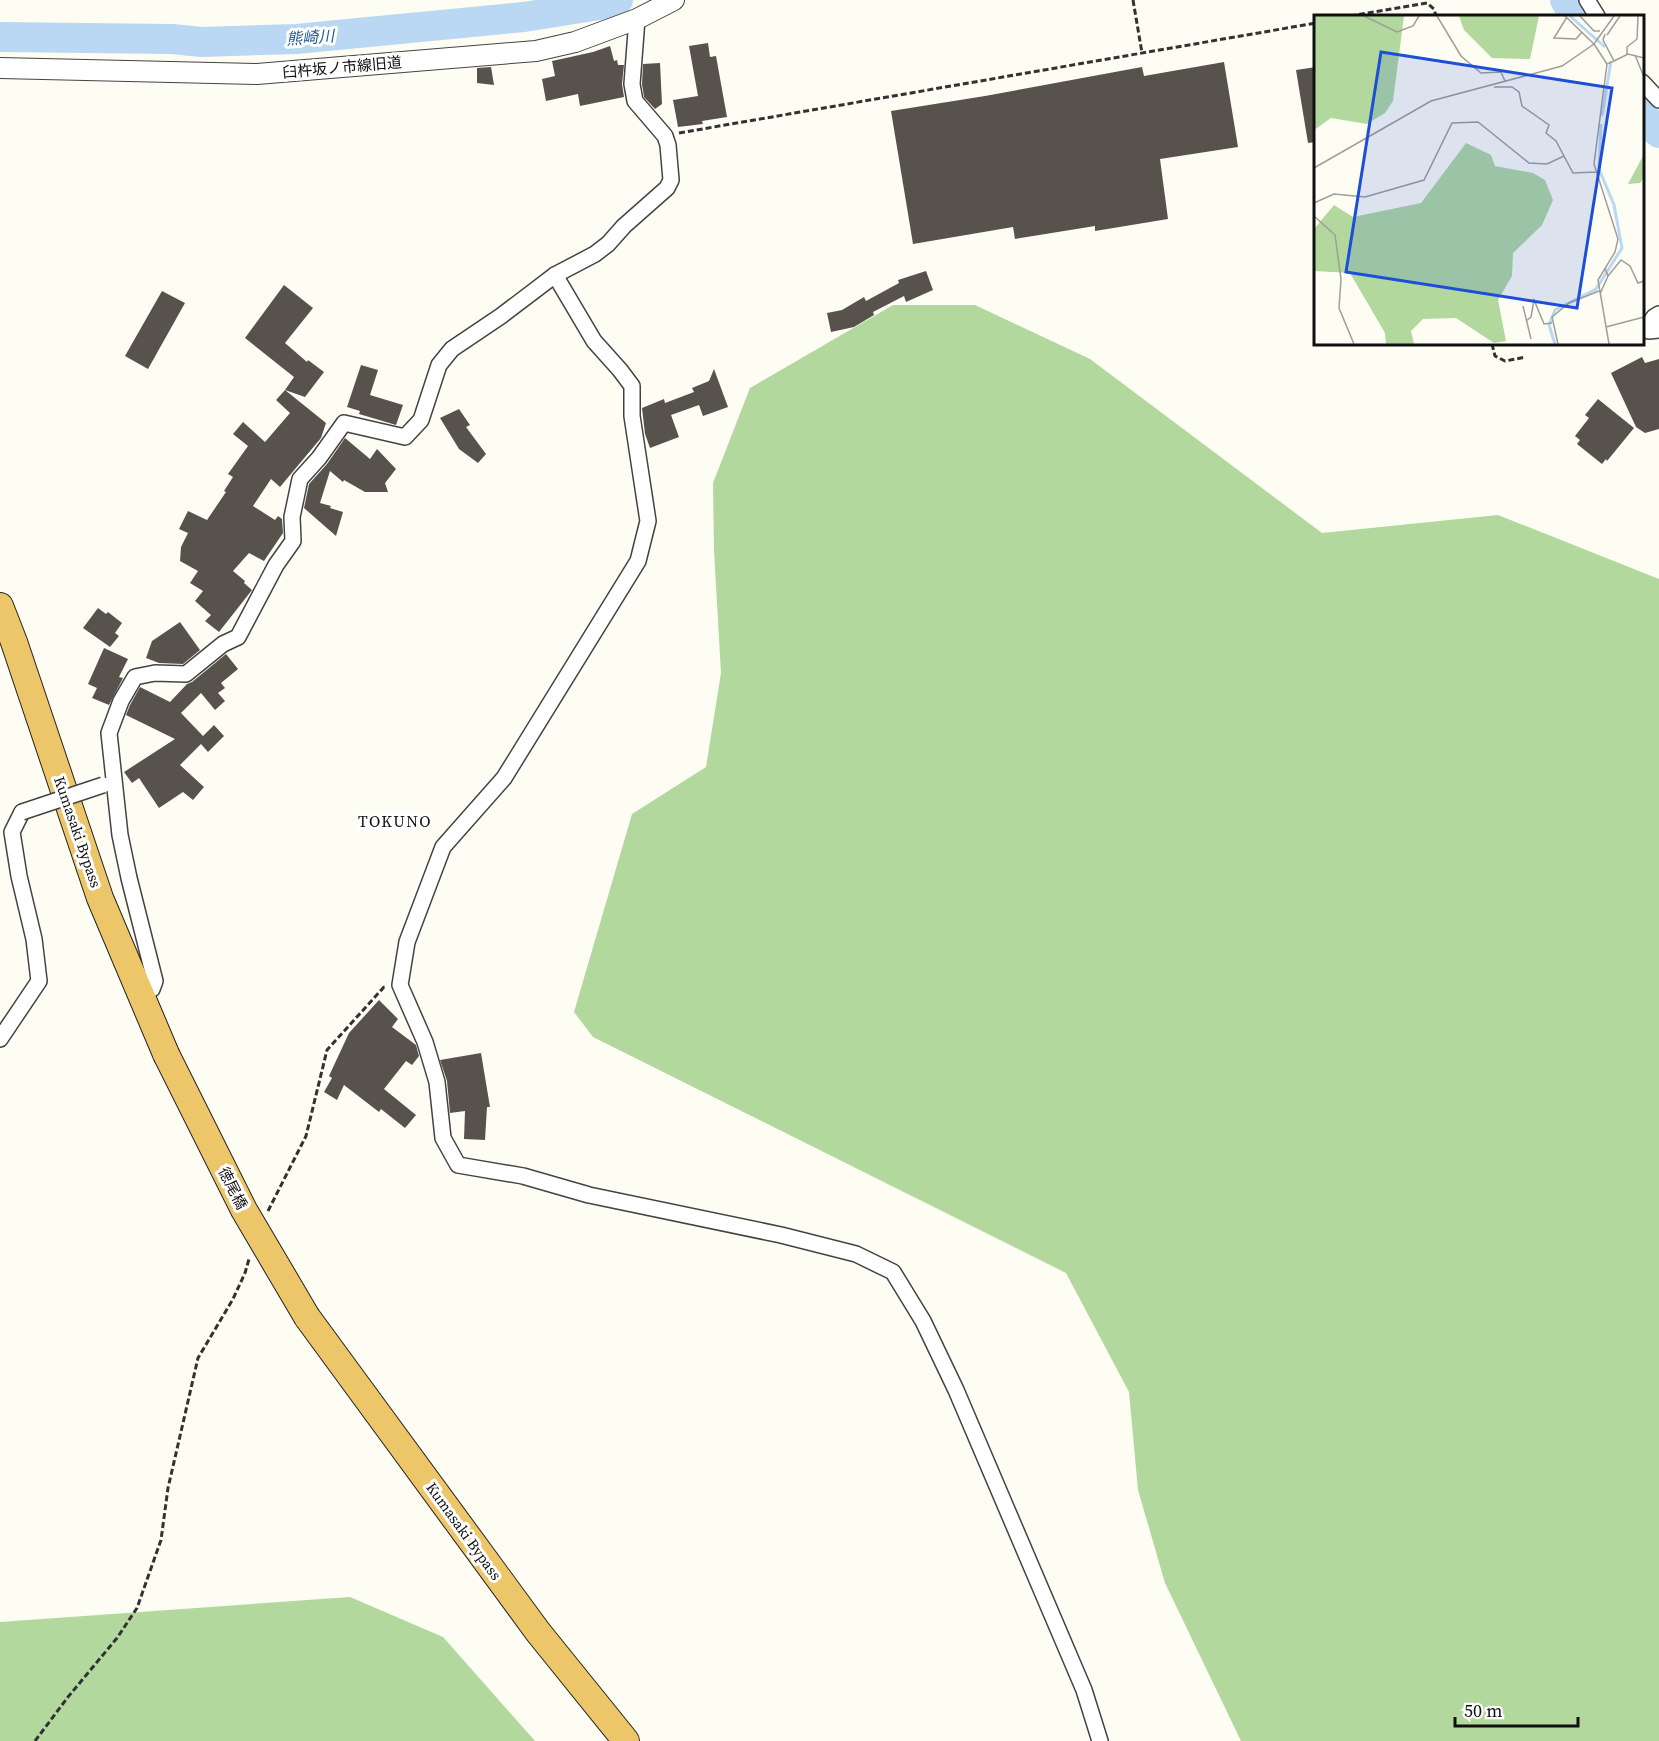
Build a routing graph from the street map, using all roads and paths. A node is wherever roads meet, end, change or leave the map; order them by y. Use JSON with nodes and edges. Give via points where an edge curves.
{"nodes":[{"id":1,"x":674,"y":0,"type":"edge"},
{"id":2,"x":1133,"y":0,"type":"edge"},
{"id":3,"x":1587,"y":0,"type":"edge"},
{"id":4,"x":1356,"y":15,"type":"edge"},
{"id":5,"x":1436,"y":15,"type":"edge"},
{"id":6,"x":1596,"y":15,"type":"edge"},
{"id":7,"x":637,"y":19,"type":"junction"},
{"id":8,"x":1314,"y":23,"type":"edge"},
{"id":9,"x":1142,"y":53,"type":"junction"},
{"id":10,"x":0,"y":68,"type":"edge"},
{"id":11,"x":1644,"y":84,"type":"edge"},
{"id":12,"x":1659,"y":100,"type":"edge"},
{"id":13,"x":665,"y":136,"type":"junction"},
{"id":14,"x":555,"y":275,"type":"junction"},
{"id":15,"x":1659,"y":314,"type":"edge"},
{"id":16,"x":1659,"y":330,"type":"edge"},
{"id":17,"x":1492,"y":345,"type":"edge"},
{"id":18,"x":1526,"y":357,"type":"dead end"},
{"id":19,"x":0,"y":606,"type":"edge"},
{"id":20,"x":109,"y":784,"type":"junction"},
{"id":21,"x":400,"y":985,"type":"junction"},
{"id":22,"x":141,"y":996,"type":"junction"},
{"id":23,"x":0,"y":1039,"type":"edge"},
{"id":24,"x":166,"y":1054,"type":"joint"},
{"id":25,"x":267,"y":1212,"type":"dead end"},
{"id":26,"x":251,"y":1251,"type":"dead end"},
{"id":27,"x":307,"y":1317,"type":"joint"},
{"id":28,"x":35,"y":1741,"type":"edge"},
{"id":29,"x":626,"y":1741,"type":"edge"},
{"id":30,"x":1100,"y":1741,"type":"edge"}],
"edges":[{"from":1,"to":7,"type":"street","name":"臼杵坂ノ市線旧道"},
{"from":2,"to":9,"type":"path"},
{"from":3,"to":6,"type":"street"},
{"from":4,"to":5,"type":"path","via":[[1427,3]]},
{"from":7,"to":10,"type":"street","name":"臼杵坂ノ市線旧道","via":[[575,42],[536,51],[257,74]]},
{"from":7,"to":13,"type":"street","via":[[632,84],[635,101]]},
{"from":8,"to":9,"type":"path"},
{"from":9,"to":13,"type":"path"},
{"from":11,"to":12,"type":"street"},
{"from":13,"to":14,"type":"street","via":[[671,180],[667,188],[608,244]]},
{"from":14,"to":20,"type":"street","via":[[452,349],[439,365],[420,420],[405,437],[344,423],[300,479],[292,517],[293,541],[238,637],[186,674],[135,677],[109,733]]},
{"from":14,"to":21,"type":"street","via":[[594,341],[632,386],[632,416],[648,521],[638,561],[504,778],[443,848],[407,942]]},
{"from":15,"to":16,"type":"street","via":[[1646,329]]},
{"from":17,"to":18,"type":"path","via":[[1495,356],[1505,361]]},
{"from":19,"to":22,"type":"highway","name":"Kumasaki Bypass","via":[[100,898]]},
{"from":20,"to":22,"type":"street","via":[[155,981],[152,989]]},
{"from":20,"to":23,"type":"street","bridge":true,"via":[[22,812],[12,832],[39,981]]},
{"from":21,"to":25,"type":"path","via":[[384,987],[327,1050],[306,1136]]},
{"from":21,"to":30,"type":"street","via":[[425,1042],[437,1082],[443,1138],[458,1165],[523,1176],[588,1195],[781,1235],[856,1254],[893,1272],[924,1321],[956,1390],[1084,1690]]},
{"from":22,"to":24,"type":"highway","name":"Kumasaki Bypass"},
{"from":24,"to":27,"type":"highway","name":"徳尾橋","bridge":true,"via":[[244,1210]]},
{"from":26,"to":28,"type":"path","via":[[233,1299],[198,1358],[168,1488],[161,1540],[137,1608]]},
{"from":27,"to":29,"type":"highway","name":"Kumasaki Bypass","via":[[538,1632]]}]}
